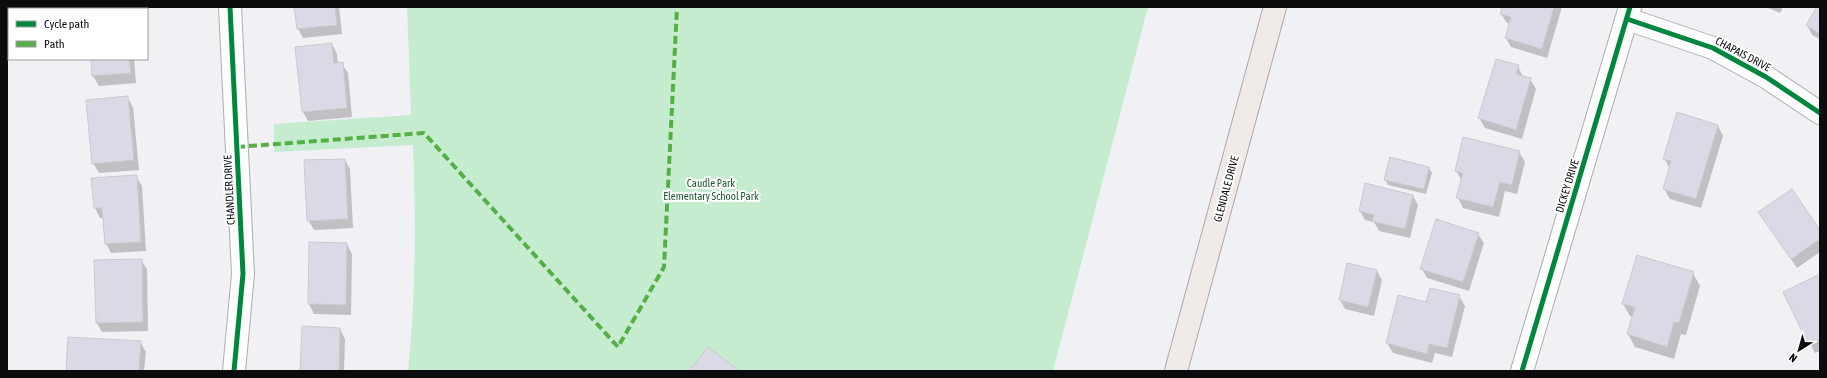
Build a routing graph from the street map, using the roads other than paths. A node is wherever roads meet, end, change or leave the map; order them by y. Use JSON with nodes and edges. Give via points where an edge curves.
{"nodes":[{"id":1,"x":230,"y":7,"type":"edge"},
{"id":2,"x":1276,"y":7,"type":"edge"},
{"id":3,"x":1628,"y":13,"type":"edge"},
{"id":4,"x":1820,"y":113,"type":"edge"},
{"id":5,"x":234,"y":371,"type":"edge"},
{"id":6,"x":1176,"y":371,"type":"edge"},
{"id":7,"x":1522,"y":371,"type":"edge"}],
"edges":[{"from":1,"to":5,"type":"street","name":"CHANDLER DRIVE","via":[[243,274]]},
{"from":2,"to":6,"type":"main road","name":"GLENDALE DRIVE"},
{"from":3,"to":4,"type":"street","name":"CHAPAIS DRIVE","via":[[1713,48],[1766,77]]},
{"from":3,"to":7,"type":"street","name":"DICKEY DRIVE"}]}
